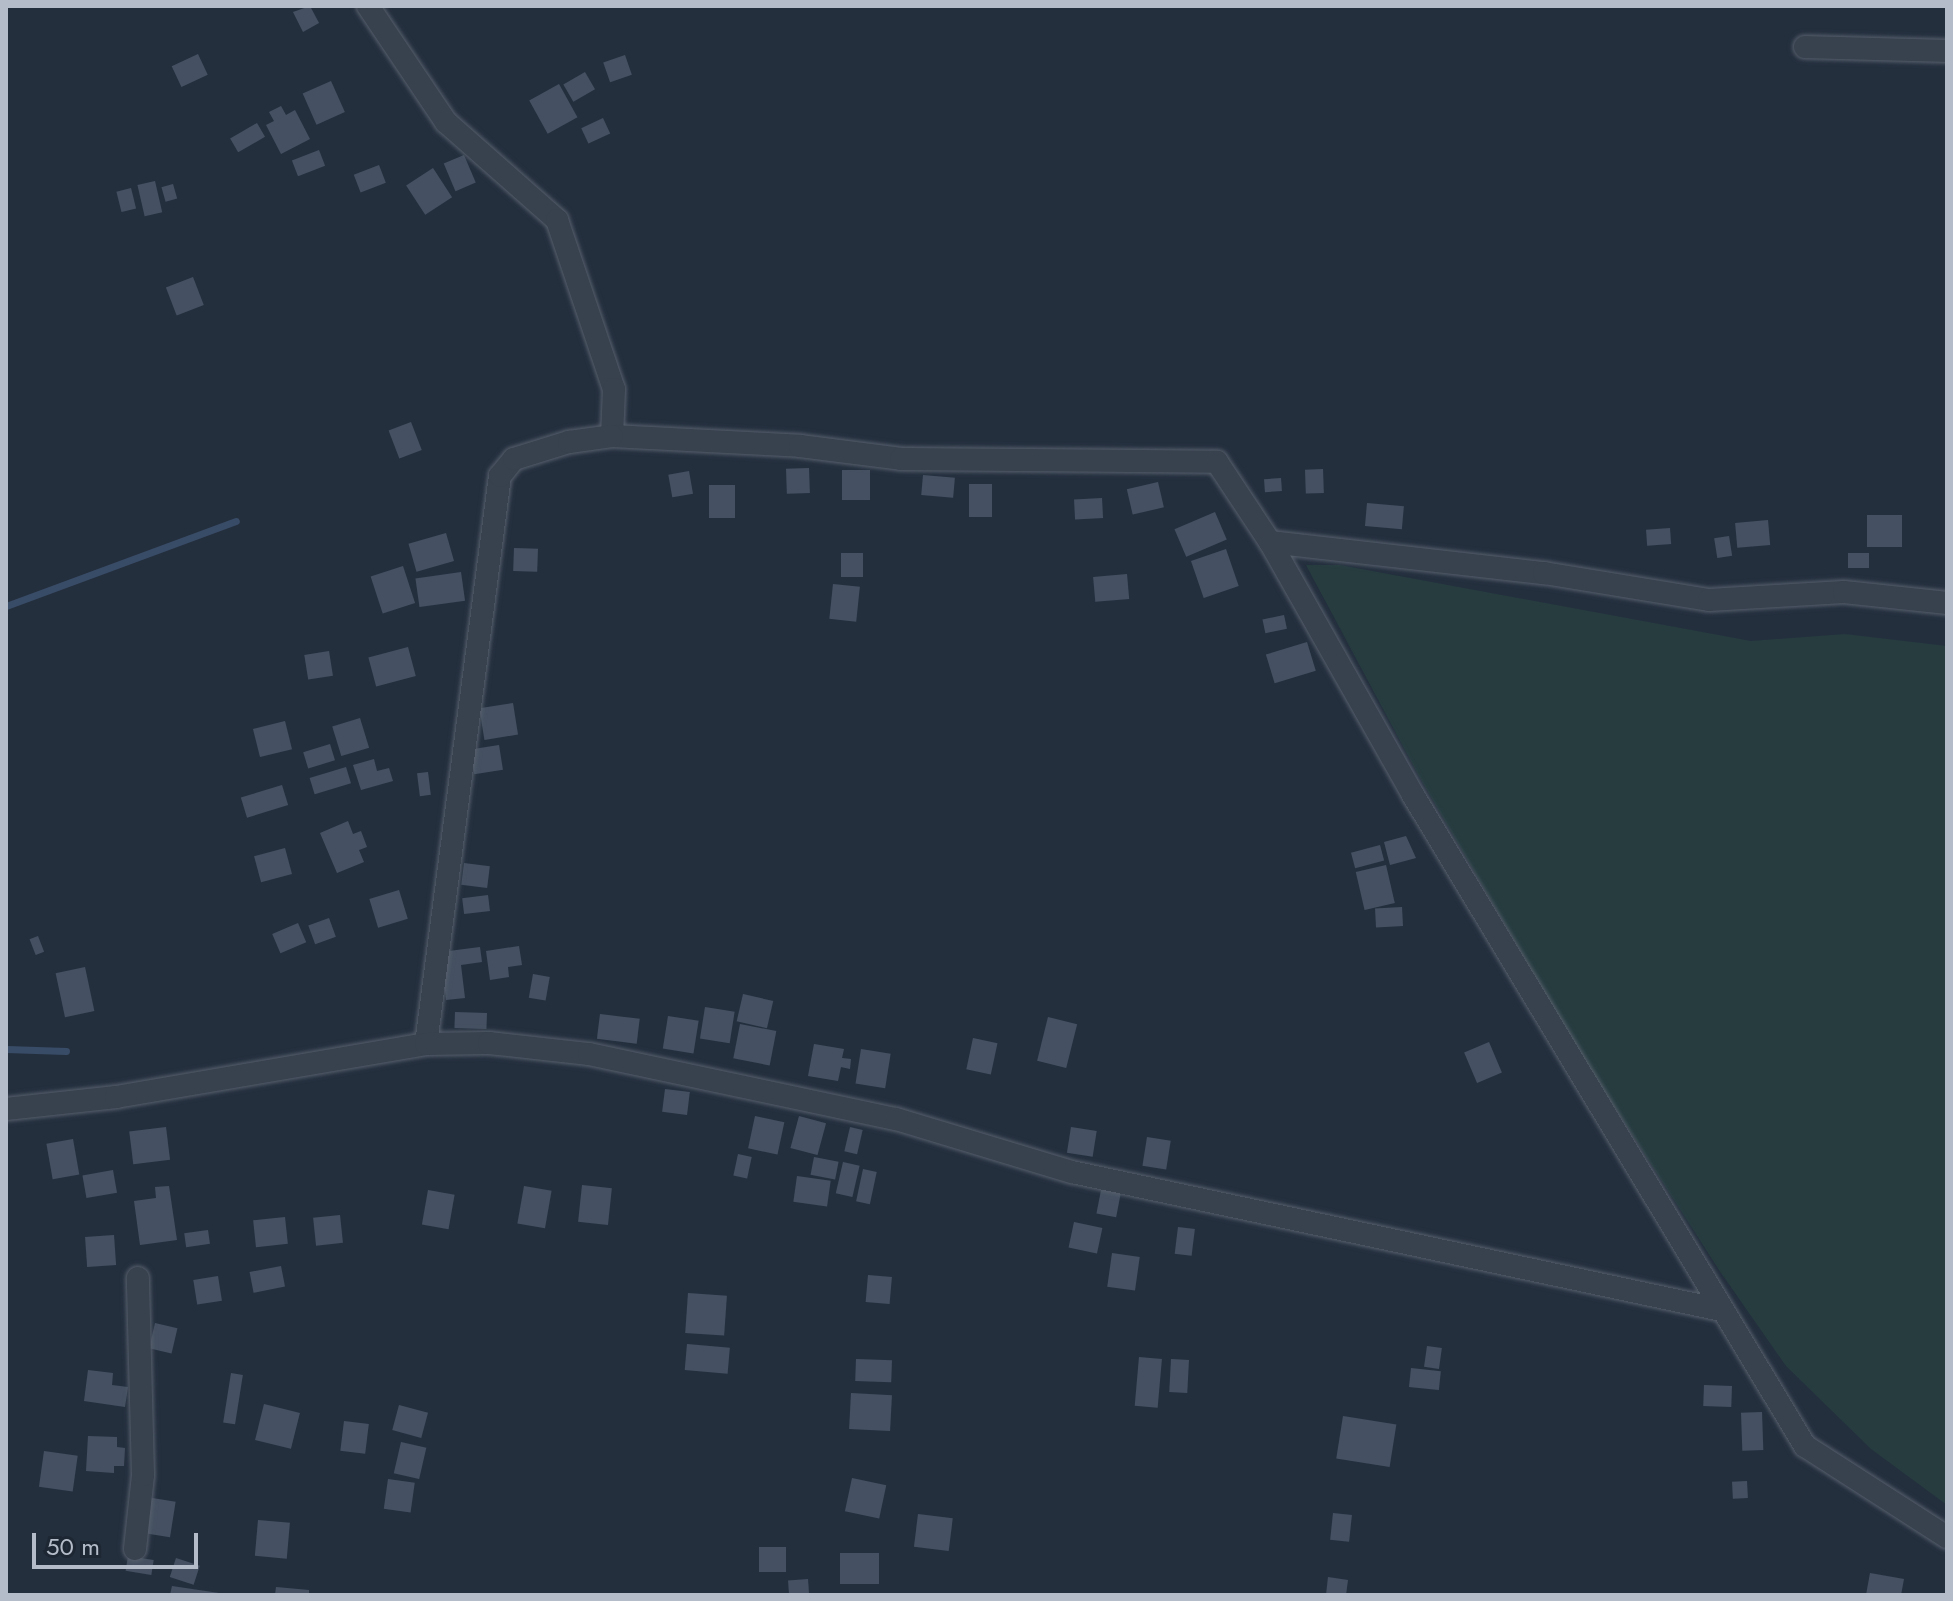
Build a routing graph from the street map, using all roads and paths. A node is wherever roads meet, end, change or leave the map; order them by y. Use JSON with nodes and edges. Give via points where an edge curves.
{"nodes":[{"id":1,"x":368,"y":6,"type":"edge"},
{"id":2,"x":1805,"y":47,"type":"dead end"},
{"id":3,"x":1947,"y":51,"type":"edge"},
{"id":4,"x":612,"y":436,"type":"junction"},
{"id":5,"x":1270,"y":542,"type":"junction"},
{"id":6,"x":1947,"y":603,"type":"edge"},
{"id":7,"x":426,"y":1044,"type":"junction"},
{"id":8,"x":6,"y":1109,"type":"edge"},
{"id":9,"x":138,"y":1278,"type":"dead end"},
{"id":10,"x":1721,"y":1310,"type":"junction"},
{"id":11,"x":1947,"y":1537,"type":"edge"},
{"id":12,"x":135,"y":1549,"type":"dead end"}],
"edges":[{"from":1,"to":4,"type":"street","via":[[446,122],[557,220],[614,389]]},
{"from":2,"to":3,"type":"street"},
{"from":4,"to":5,"type":"street","via":[[800,446],[901,459],[1217,462]]},
{"from":4,"to":7,"type":"street","via":[[514,459],[500,476]]},
{"from":5,"to":6,"type":"street","via":[[1544,573],[1709,600],[1844,592]]},
{"from":5,"to":10,"type":"street","via":[[1413,795]]},
{"from":7,"to":8,"type":"street","via":[[116,1097]]},
{"from":7,"to":10,"type":"street","via":[[489,1043],[589,1054],[800,1097],[1072,1172]]},
{"from":9,"to":12,"type":"street","via":[[143,1475]]},
{"from":10,"to":11,"type":"street","via":[[1805,1446]]}]}
